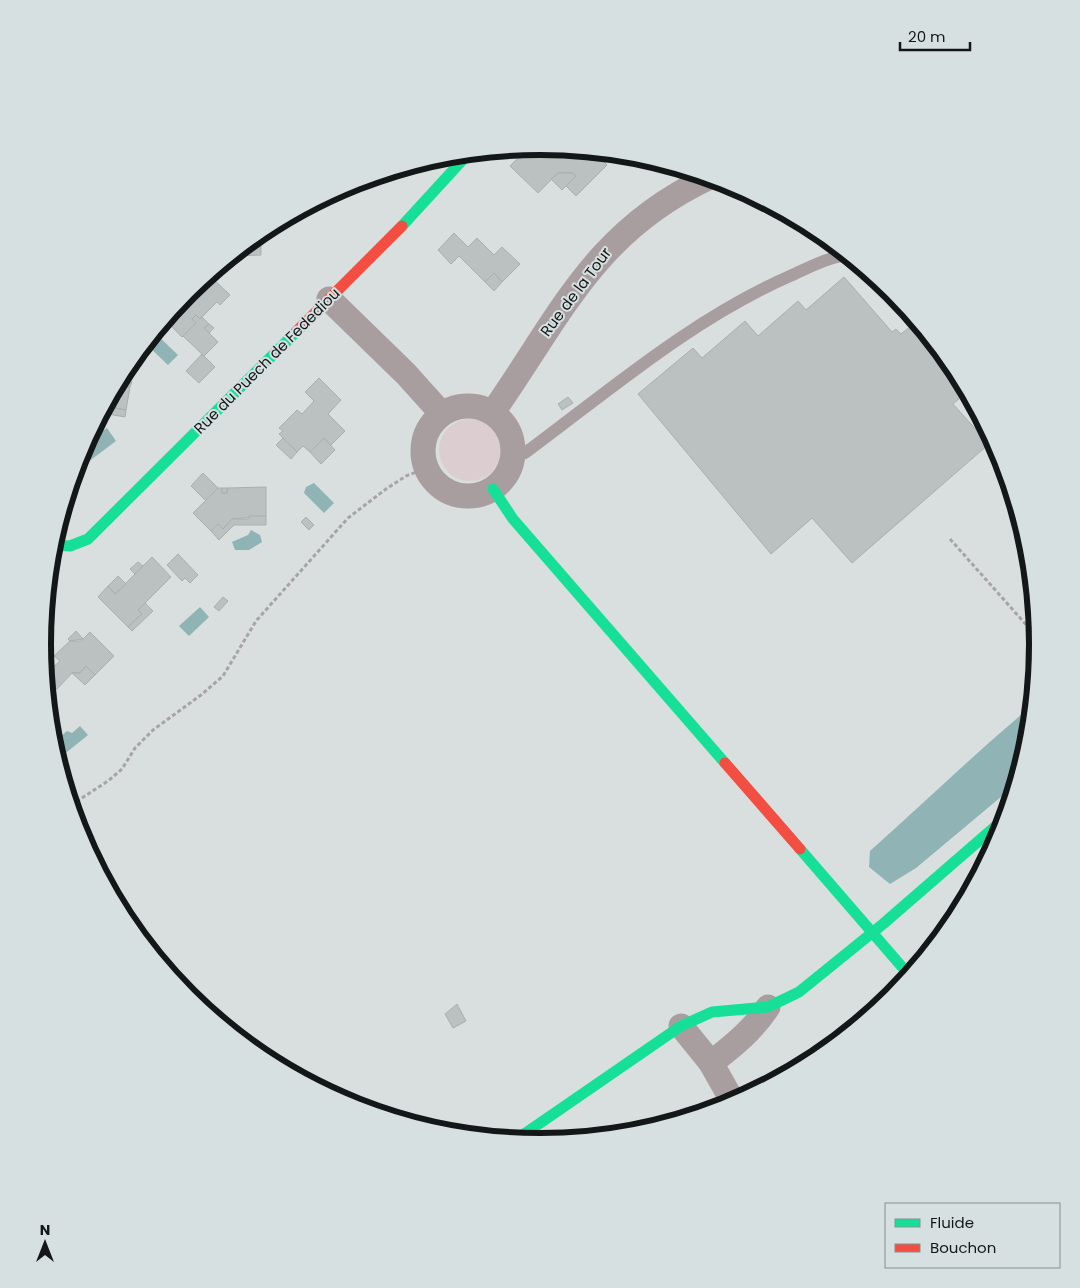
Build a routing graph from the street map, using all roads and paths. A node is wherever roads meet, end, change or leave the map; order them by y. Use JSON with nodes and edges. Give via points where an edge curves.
{"nodes":[{"id":1,"x":461,"y":162,"type":"edge"},
{"id":2,"x":699,"y":182,"type":"edge"},
{"id":3,"x":838,"y":256,"type":"edge"},
{"id":4,"x":329,"y":299,"type":"junction"},
{"id":5,"x":493,"y":412,"type":"junction"},
{"id":6,"x":442,"y":414,"type":"junction"},
{"id":7,"x":514,"y":455,"type":"junction"},
{"id":8,"x":426,"y":468,"type":"junction"},
{"id":9,"x":493,"y":489,"type":"junction"},
{"id":10,"x":950,"y":539,"type":"dead end"},
{"id":11,"x":62,"y":546,"type":"edge"},
{"id":12,"x":1028,"y":627,"type":"edge"},
{"id":13,"x":77,"y":802,"type":"edge"},
{"id":14,"x":993,"y":828,"type":"edge"},
{"id":15,"x":872,"y":932,"type":"junction"},
{"id":16,"x":904,"y":969,"type":"edge"},
{"id":17,"x":768,"y":1007,"type":"junction"},
{"id":18,"x":681,"y":1026,"type":"junction"},
{"id":19,"x":711,"y":1063,"type":"junction"},
{"id":20,"x":729,"y":1095,"type":"edge"},
{"id":21,"x":526,"y":1133,"type":"edge"}],
"edges":[{"from":1,"to":4,"type":"street","name":"Rue du Puech de Fedediou"},
{"from":2,"to":5,"type":"street","name":"Rue de la Tour","via":[[677,192],[644,215],[604,251],[572,292]]},
{"from":3,"to":7,"type":"lane","via":[[772,284],[693,328],[525,453]]},
{"from":4,"to":6,"type":"street"},
{"from":4,"to":11,"type":"street","name":"Rue du Puech de Fedediou","via":[[88,539]]},
{"from":5,"to":6,"type":"street","via":[[471,405],[456,407]]},
{"from":5,"to":7,"type":"street","via":[[509,430]]},
{"from":6,"to":8,"type":"street","via":[[431,425],[425,438]]},
{"from":7,"to":9,"type":"street","via":[[505,478]]},
{"from":8,"to":9,"type":"street","via":[[438,484],[454,494],[468,496]]},
{"from":8,"to":13,"type":"path","via":[[406,476],[348,518],[256,621],[223,676],[153,730],[135,748],[122,769]]},
{"from":9,"to":15,"type":"street","via":[[514,518]]},
{"from":10,"to":12,"type":"path"},
{"from":14,"to":15,"type":"street"},
{"from":15,"to":16,"type":"street"},
{"from":15,"to":17,"type":"street","via":[[799,992]]},
{"from":17,"to":18,"type":"street","via":[[712,1012]]},
{"from":17,"to":19,"type":"street","via":[[741,1040]]},
{"from":18,"to":19,"type":"street"},
{"from":18,"to":21,"type":"street"},
{"from":19,"to":20,"type":"street"}]}
